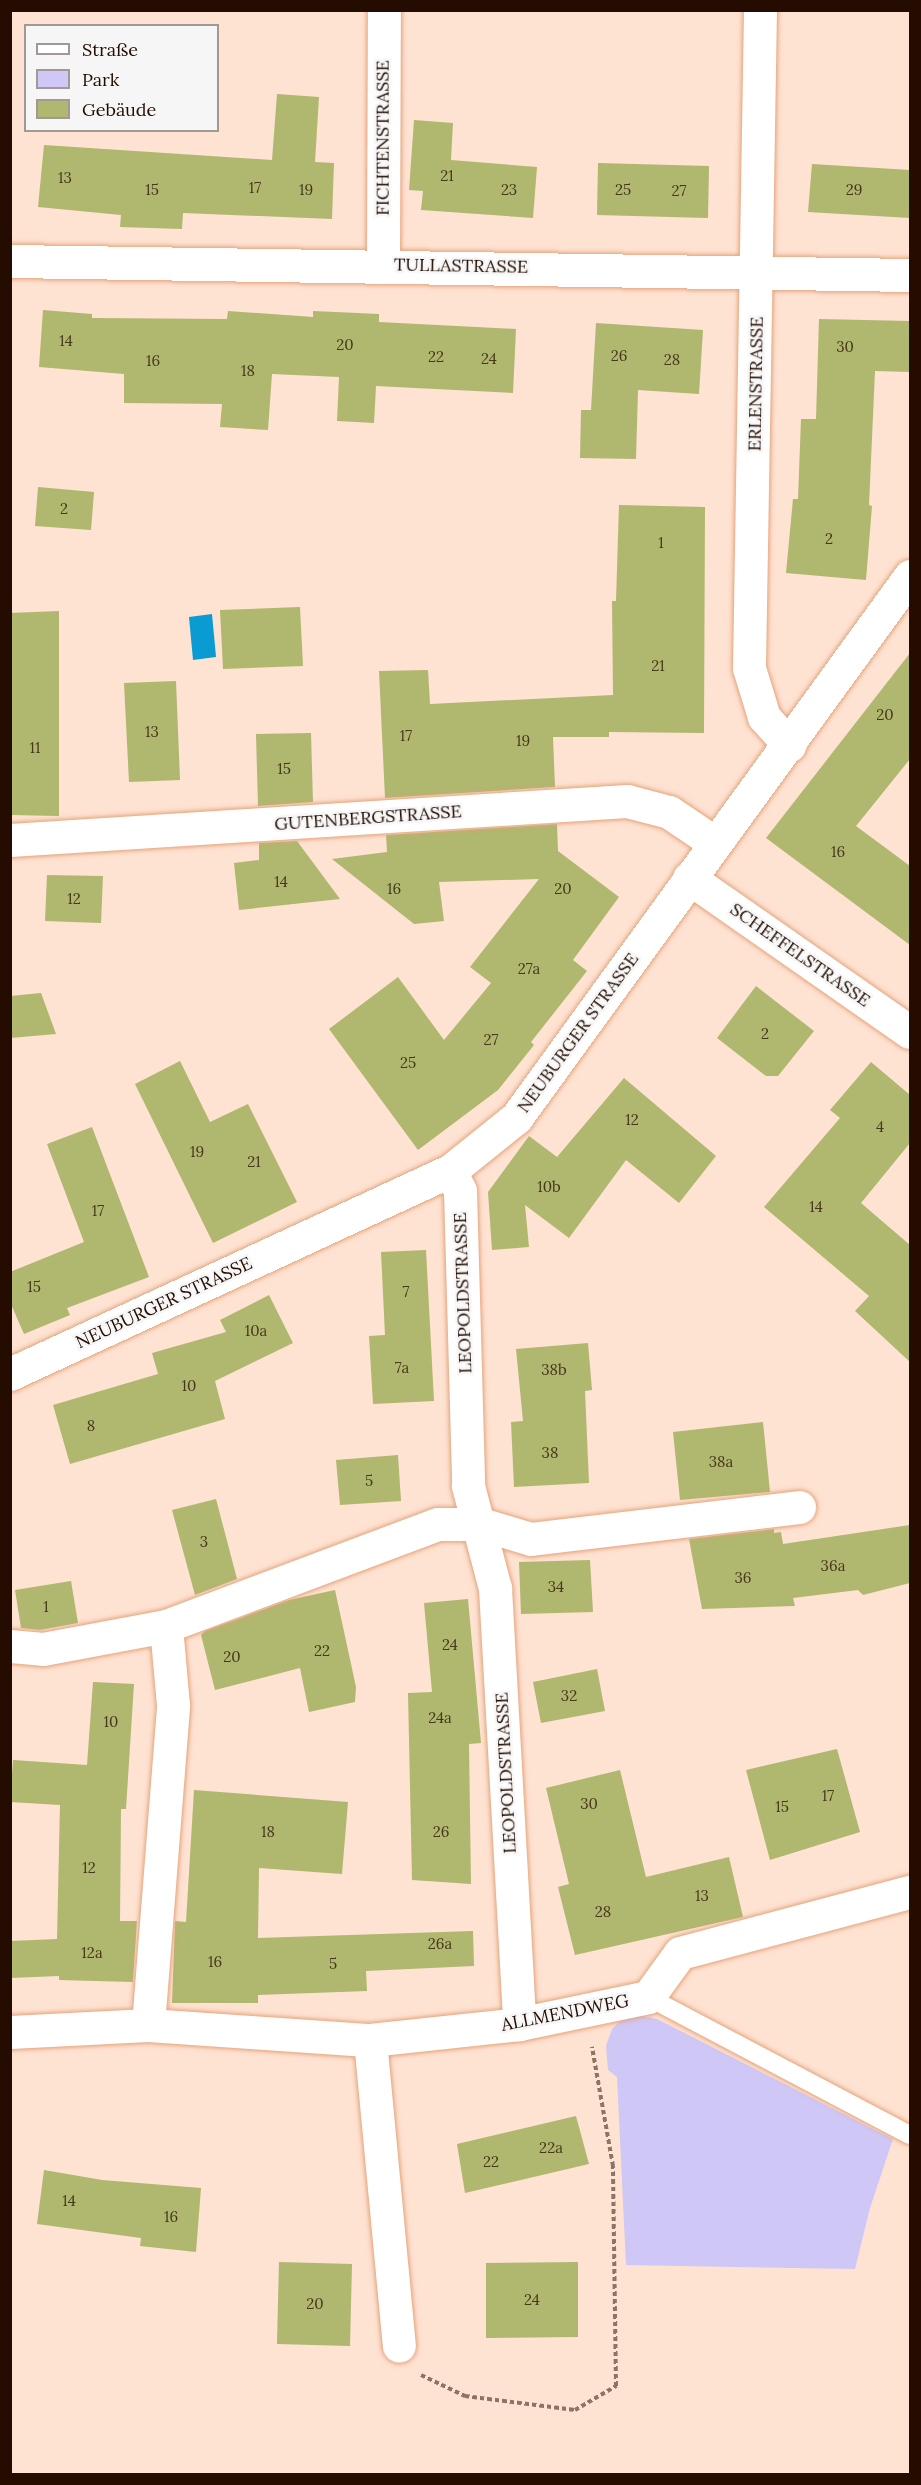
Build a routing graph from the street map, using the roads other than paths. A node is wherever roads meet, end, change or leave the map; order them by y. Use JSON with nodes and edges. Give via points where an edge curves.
{"nodes":[{"id":1,"x":384,"y":10,"type":"edge"},
{"id":2,"x":760,"y":10,"type":"edge"},
{"id":3,"x":10,"y":261,"type":"edge"},
{"id":4,"x":383,"y":265,"type":"junction"},
{"id":5,"x":758,"y":272,"type":"junction"},
{"id":6,"x":910,"y":275,"type":"edge"},
{"id":7,"x":910,"y":576,"type":"edge"},
{"id":8,"x":789,"y":745,"type":"junction"},
{"id":9,"x":10,"y":840,"type":"edge"},
{"id":10,"x":715,"y":843,"type":"junction"},
{"id":11,"x":690,"y":878,"type":"junction"},
{"id":12,"x":910,"y":1032,"type":"edge"},
{"id":13,"x":450,"y":1171,"type":"junction"},
{"id":14,"x":10,"y":1374,"type":"edge"},
{"id":15,"x":799,"y":1507,"type":"dead end"},
{"id":16,"x":481,"y":1524,"type":"junction"},
{"id":17,"x":166,"y":1626,"type":"junction"},
{"id":18,"x":10,"y":1646,"type":"edge"},
{"id":19,"x":910,"y":1892,"type":"edge"},
{"id":20,"x":648,"y":1997,"type":"junction"},
{"id":21,"x":519,"y":2024,"type":"junction"},
{"id":22,"x":148,"y":2025,"type":"junction"},
{"id":23,"x":10,"y":2032,"type":"edge"},
{"id":24,"x":370,"y":2040,"type":"junction"},
{"id":25,"x":910,"y":2135,"type":"edge"},
{"id":26,"x":399,"y":2346,"type":"road end"}],
"edges":[{"from":1,"to":4,"type":"street","name":"FICHTENSTRASSE"},
{"from":2,"to":5,"type":"street","name":"ERLENSTRASSE"},
{"from":3,"to":4,"type":"street","name":"TULLASTRASSE"},
{"from":4,"to":5,"type":"street","name":"TULLASTRASSE"},
{"from":5,"to":6,"type":"street","name":"TULLASTRASSE"},
{"from":5,"to":8,"type":"street","name":"ERLENSTRASSE","via":[[749,668],[764,717]]},
{"from":7,"to":8,"type":"street","name":"NEUBURGER STRASSE"},
{"from":8,"to":10,"type":"street","name":"NEUBURGER STRASSE"},
{"from":9,"to":10,"type":"street","name":"GUTENBERGSTRASSE","via":[[627,801],[669,812]]},
{"from":10,"to":11,"type":"street","name":"NEUBURGER STRASSE"},
{"from":11,"to":12,"type":"street","name":"SCHEFFELSTRASSE"},
{"from":11,"to":13,"type":"street","name":"NEUBURGER STRASSE","via":[[516,1118]]},
{"from":13,"to":14,"type":"street","name":"NEUBURGER STRASSE"},
{"from":13,"to":16,"type":"street","name":"LEOPOLDSTRASSE","via":[[460,1191],[468,1486]]},
{"from":15,"to":16,"type":"street","via":[[531,1539]]},
{"from":16,"to":17,"type":"street","via":[[438,1524]]},
{"from":16,"to":21,"type":"street","name":"LEOPOLDSTRASSE","via":[[495,1588]]},
{"from":17,"to":18,"type":"street","via":[[43,1649]]},
{"from":17,"to":22,"type":"street","via":[[172,1705]]},
{"from":19,"to":20,"type":"street","name":"ALLMENDWEG","via":[[680,1953]]},
{"from":20,"to":21,"type":"street","name":"ALLMENDWEG"},
{"from":20,"to":25,"type":"lane"},
{"from":21,"to":24,"type":"street","name":"ALLMENDWEG"},
{"from":22,"to":23,"type":"street","name":"ALLMENDWEG"},
{"from":22,"to":24,"type":"street","name":"ALLMENDWEG"},
{"from":24,"to":26,"type":"street"}]}
